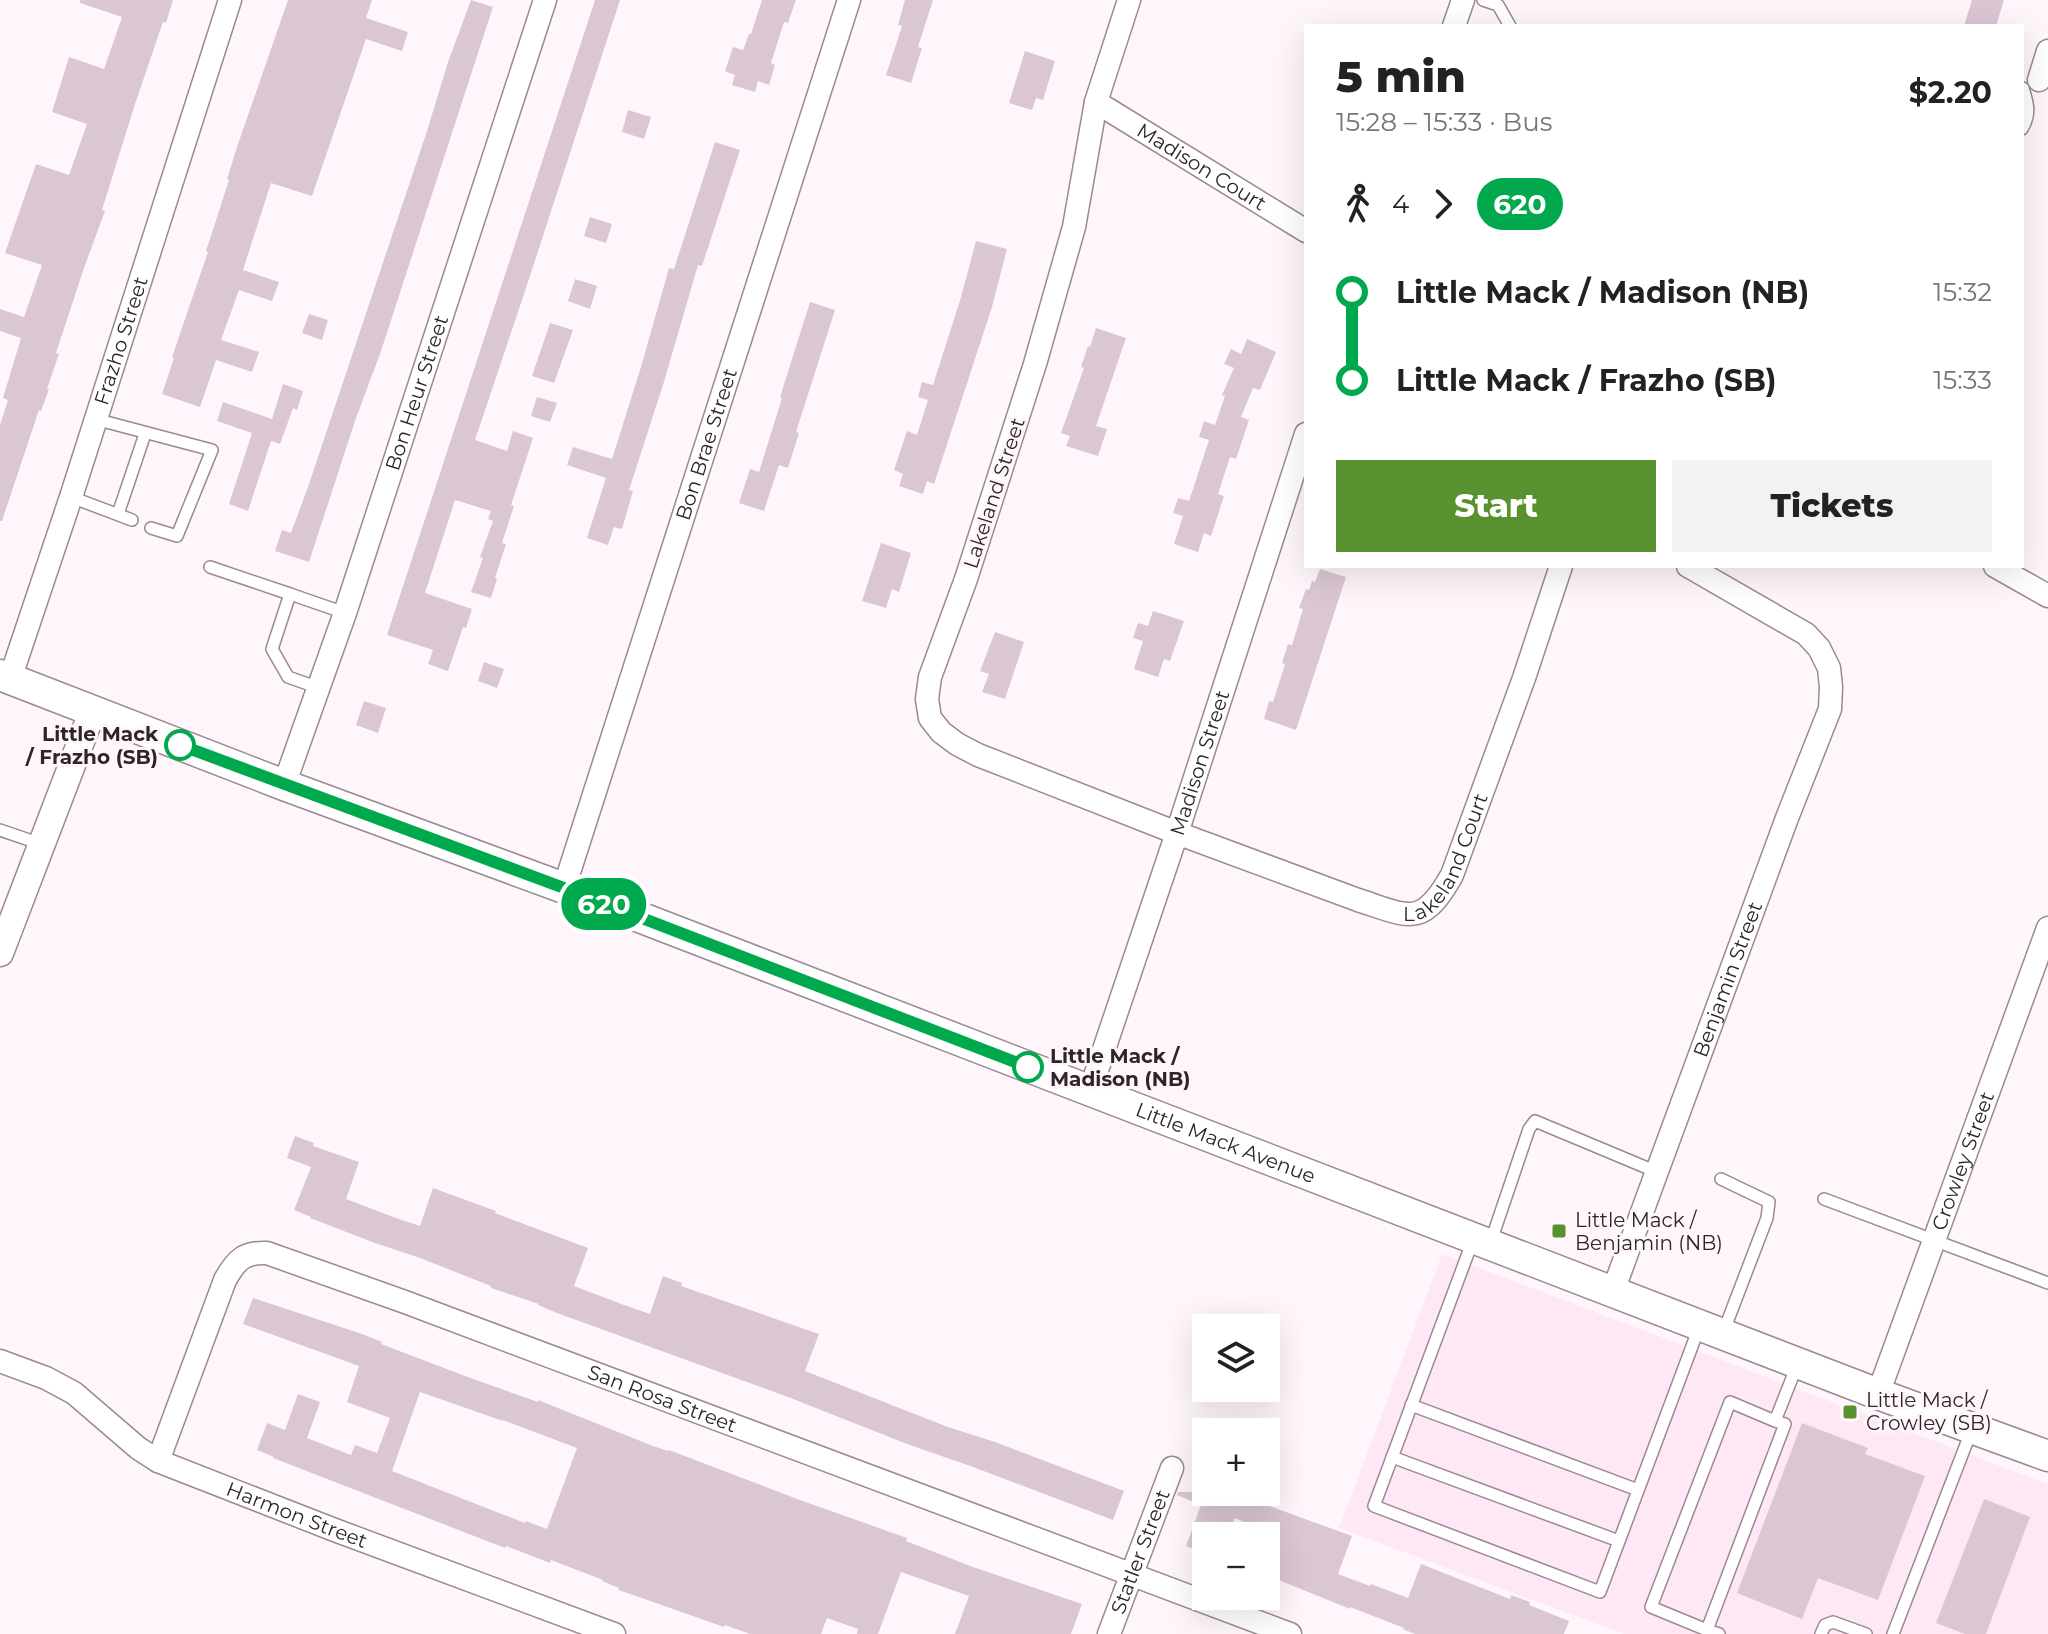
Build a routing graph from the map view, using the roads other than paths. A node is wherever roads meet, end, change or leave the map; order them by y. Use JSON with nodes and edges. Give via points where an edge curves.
{"nodes":[{"id":1,"x":230,"y":0,"type":"edge"},
{"id":2,"x":545,"y":0,"type":"edge"},
{"id":3,"x":849,"y":0,"type":"edge"},
{"id":4,"x":1129,"y":0,"type":"edge"},
{"id":5,"x":1463,"y":0,"type":"edge"},
{"id":6,"x":1483,"y":0,"type":"edge"},
{"id":7,"x":1455,"y":24,"type":"edge"},
{"id":8,"x":1509,"y":24,"type":"edge"},
{"id":9,"x":2048,"y":51,"type":"edge"},
{"id":10,"x":2028,"y":86,"type":"edge"},
{"id":11,"x":1096,"y":102,"type":"junction"},
{"id":12,"x":2024,"y":126,"type":"edge"},
{"id":13,"x":1304,"y":230,"type":"edge"},
{"id":14,"x":95,"y":419,"type":"junction"},
{"id":15,"x":145,"y":434,"type":"junction"},
{"id":16,"x":1304,"y":440,"type":"edge"},
{"id":17,"x":71,"y":497,"type":"junction"},
{"id":18,"x":118,"y":514,"type":"junction"},
{"id":19,"x":132,"y":520,"type":"dead end"},
{"id":20,"x":151,"y":528,"type":"dead end"},
{"id":21,"x":210,"y":567,"type":"dead end"},
{"id":22,"x":1560,"y":568,"type":"edge"},
{"id":23,"x":1691,"y":568,"type":"edge"},
{"id":24,"x":1999,"y":568,"type":"edge"},
{"id":25,"x":290,"y":594,"type":"junction"},
{"id":26,"x":2048,"y":596,"type":"edge"},
{"id":27,"x":345,"y":613,"type":"junction"},
{"id":28,"x":5,"y":677,"type":"edge"},
{"id":29,"x":319,"y":688,"type":"junction"},
{"id":30,"x":93,"y":710,"type":"junction"},
{"id":31,"x":284,"y":785,"type":"junction"},
{"id":32,"x":0,"y":830,"type":"edge"},
{"id":33,"x":1177,"y":833,"type":"junction"},
{"id":34,"x":41,"y":844,"type":"junction"},
{"id":35,"x":564,"y":888,"type":"junction"},
{"id":36,"x":2048,"y":928,"type":"edge"},
{"id":37,"x":0,"y":953,"type":"edge"},
{"id":38,"x":1090,"y":1091,"type":"junction"},
{"id":39,"x":1657,"y":1172,"type":"junction"},
{"id":40,"x":1721,"y":1179,"type":"dead end"},
{"id":41,"x":1824,"y":1199,"type":"dead end"},
{"id":42,"x":1933,"y":1240,"type":"junction"},
{"id":43,"x":1482,"y":1241,"type":"junction"},
{"id":44,"x":2048,"y":1283,"type":"edge"},
{"id":45,"x":1613,"y":1291,"type":"junction"},
{"id":46,"x":1712,"y":1329,"type":"junction"},
{"id":47,"x":0,"y":1361,"type":"edge"},
{"id":48,"x":1798,"y":1363,"type":"junction"},
{"id":49,"x":1878,"y":1394,"type":"junction"},
{"id":50,"x":1411,"y":1405,"type":"junction"},
{"id":51,"x":1775,"y":1421,"type":"junction"},
{"id":52,"x":1973,"y":1428,"type":"junction"},
{"id":53,"x":2048,"y":1456,"type":"edge"},
{"id":54,"x":1392,"y":1457,"type":"junction"},
{"id":55,"x":158,"y":1461,"type":"junction"},
{"id":56,"x":1172,"y":1468,"type":"dead end"},
{"id":57,"x":1638,"y":1490,"type":"junction"},
{"id":58,"x":1619,"y":1541,"type":"junction"},
{"id":59,"x":1132,"y":1575,"type":"junction"},
{"id":60,"x":1713,"y":1632,"type":"edge"},
{"id":61,"x":614,"y":1634,"type":"edge"},
{"id":62,"x":1109,"y":1634,"type":"edge"},
{"id":63,"x":1290,"y":1634,"type":"edge"},
{"id":64,"x":1821,"y":1634,"type":"edge"},
{"id":65,"x":1866,"y":1634,"type":"edge"},
{"id":66,"x":1893,"y":1634,"type":"edge"}],
"edges":[{"from":1,"to":14,"type":"street","name":"Frazho Street"},
{"from":2,"to":27,"type":"street","name":"Bon Heur Street"},
{"from":3,"to":35,"type":"street","name":"Bon Brae Street"},
{"from":4,"to":11,"type":"street","name":"Lakeland Street"},
{"from":5,"to":7,"type":"street"},
{"from":6,"to":8,"type":"lane","via":[[1498,5]]},
{"from":9,"to":10,"type":"street"},
{"from":10,"to":12,"type":"lane"},
{"from":11,"to":13,"type":"street","name":"Madison Court"},
{"from":11,"to":33,"type":"street","name":"Lakeland Street","via":[[1074,227],[1040,348],[927,699],[930,718],[957,744]]},
{"from":14,"to":15,"type":"lane"},
{"from":14,"to":17,"type":"street","name":"Frazho Street"},
{"from":15,"to":18,"type":"lane"},
{"from":15,"to":20,"type":"lane","via":[[212,450],[177,536]]},
{"from":16,"to":33,"type":"street","name":"Madison Street"},
{"from":17,"to":18,"type":"lane"},
{"from":17,"to":28,"type":"street","name":"Frazho Street"},
{"from":18,"to":19,"type":"lane"},
{"from":21,"to":25,"type":"lane"},
{"from":22,"to":33,"type":"street","name":"Lakeland Court","via":[[1452,875],[1427,910],[1401,913],[1358,900]]},
{"from":23,"to":39,"type":"street","name":"Benjamin Street","via":[[1806,634],[1829,668],[1830,709]]},
{"from":24,"to":26,"type":"street"},
{"from":25,"to":27,"type":"lane"},
{"from":25,"to":29,"type":"lane","via":[[272,649],[288,677]]},
{"from":27,"to":29,"type":"street","name":"Bon Heur Street"},
{"from":28,"to":30,"type":"main road","name":"Little Mack Avenue"},
{"from":29,"to":31,"type":"street","name":"Bon Heur Street"},
{"from":30,"to":31,"type":"main road","name":"Little Mack Avenue"},
{"from":30,"to":34,"type":"street"},
{"from":31,"to":35,"type":"main road","name":"Little Mack Avenue"},
{"from":32,"to":34,"type":"lane"},
{"from":33,"to":38,"type":"street","name":"Madison Street"},
{"from":34,"to":37,"type":"street"},
{"from":35,"to":38,"type":"main road","name":"Little Mack Avenue"},
{"from":36,"to":42,"type":"street","name":"Crowley Street"},
{"from":38,"to":43,"type":"main road","name":"Little Mack Avenue"},
{"from":39,"to":43,"type":"lane","via":[[1535,1121]]},
{"from":39,"to":45,"type":"street","name":"Benjamin Street"},
{"from":40,"to":46,"type":"lane","via":[[1769,1202],[1767,1218]]},
{"from":41,"to":42,"type":"lane"},
{"from":42,"to":44,"type":"lane"},
{"from":42,"to":49,"type":"street","name":"Crowley Street"},
{"from":43,"to":45,"type":"main road","name":"Little Mack Avenue"},
{"from":43,"to":50,"type":"lane"},
{"from":45,"to":46,"type":"main road","name":"Little Mack Avenue"},
{"from":46,"to":48,"type":"main road","name":"Little Mack Avenue"},
{"from":46,"to":57,"type":"lane"},
{"from":47,"to":55,"type":"street","name":"Harmon Street","via":[[74,1393]]},
{"from":48,"to":49,"type":"main road","name":"Little Mack Avenue"},
{"from":48,"to":51,"type":"lane"},
{"from":49,"to":52,"type":"main road","name":"Little Mack Avenue"},
{"from":50,"to":54,"type":"lane"},
{"from":50,"to":57,"type":"lane"},
{"from":51,"to":60,"type":"lane","via":[[1785,1424]]},
{"from":51,"to":60,"type":"lane","via":[[1730,1402],[1651,1607]]},
{"from":52,"to":53,"type":"main road","name":"Little Mack Avenue"},
{"from":52,"to":66,"type":"lane"},
{"from":54,"to":58,"type":"lane"},
{"from":54,"to":58,"type":"lane","via":[[1374,1506],[1600,1592]]},
{"from":55,"to":59,"type":"street","name":"San Rosa Street","via":[[231,1268],[254,1252],[267,1253]]},
{"from":55,"to":61,"type":"street","name":"Harmon Street"},
{"from":56,"to":59,"type":"street","name":"Statler Street"},
{"from":57,"to":58,"type":"lane"},
{"from":59,"to":62,"type":"street","name":"Statler Street"},
{"from":59,"to":63,"type":"street","name":"San Rosa Street"},
{"from":64,"to":65,"type":"lane","via":[[1833,1622]]}]}
